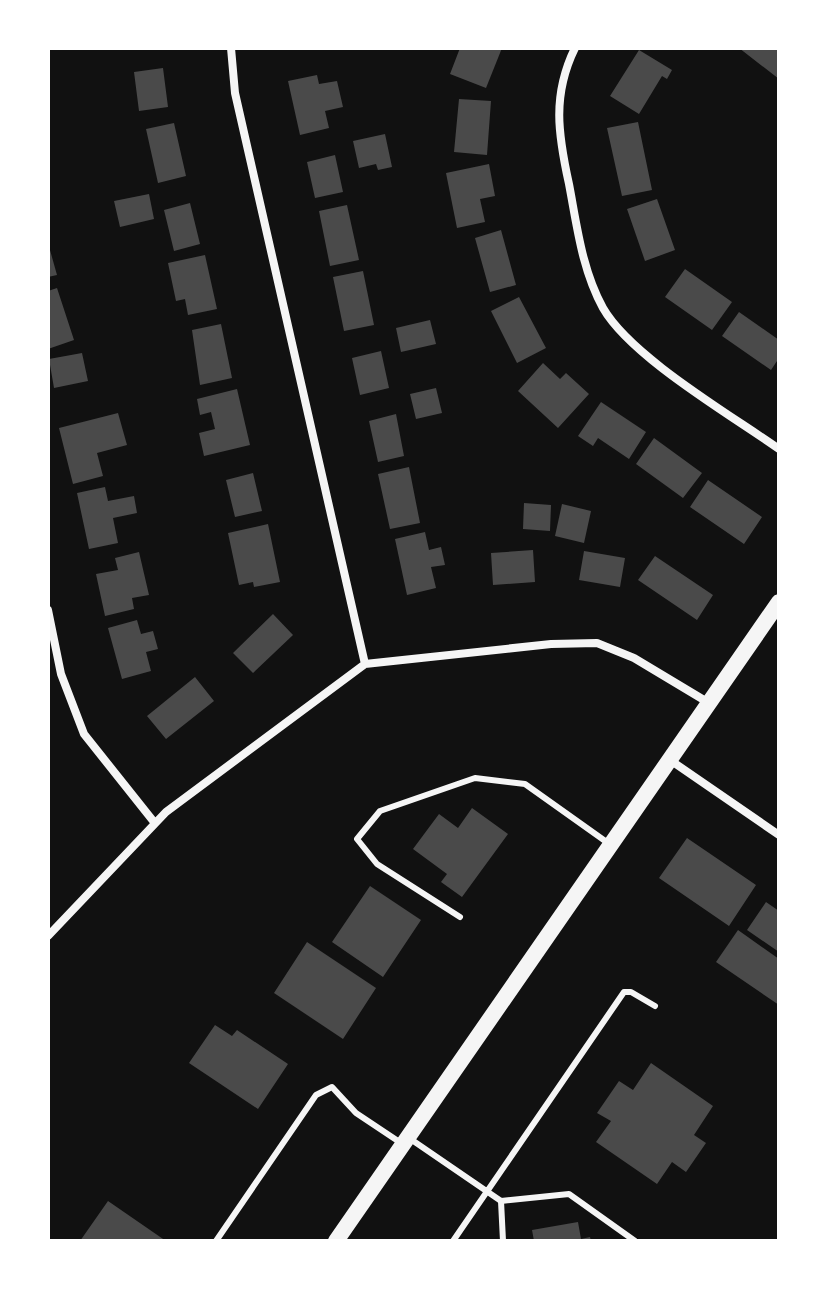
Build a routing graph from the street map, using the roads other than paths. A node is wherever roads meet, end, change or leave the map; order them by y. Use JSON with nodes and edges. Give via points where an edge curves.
{"nodes":[{"id":1,"x":231,"y":48,"type":"edge"},
{"id":2,"x":575,"y":48,"type":"edge"},
{"id":3,"x":779,"y":449,"type":"edge"},
{"id":4,"x":779,"y":602,"type":"edge"},
{"id":5,"x":48,"y":610,"type":"edge"},
{"id":6,"x":365,"y":664,"type":"junction"},
{"id":7,"x":709,"y":703,"type":"junction"},
{"id":8,"x":670,"y":760,"type":"junction"},
{"id":9,"x":154,"y":822,"type":"junction"},
{"id":10,"x":779,"y":835,"type":"edge"},
{"id":11,"x":611,"y":845,"type":"junction"},
{"id":12,"x":460,"y":917,"type":"dead end"},
{"id":13,"x":48,"y":936,"type":"edge"},
{"id":14,"x":655,"y":1006,"type":"dead end"},
{"id":15,"x":406,"y":1141,"type":"junction"},
{"id":16,"x":487,"y":1191,"type":"junction"},
{"id":17,"x":501,"y":1201,"type":"junction"},
{"id":18,"x":216,"y":1241,"type":"edge"},
{"id":19,"x":336,"y":1241,"type":"edge"},
{"id":20,"x":453,"y":1241,"type":"edge"},
{"id":21,"x":503,"y":1241,"type":"edge"},
{"id":22,"x":635,"y":1241,"type":"edge"}],
"edges":[{"from":1,"to":6,"type":"street","via":[[235,93]]},
{"from":2,"to":3,"type":"street","via":[[561,78],[557,130],[586,267],[605,312],[644,352]]},
{"from":4,"to":7,"type":"main road"},
{"from":5,"to":9,"type":"street","via":[[61,674],[84,734]]},
{"from":6,"to":7,"type":"street","via":[[597,643],[634,658]]},
{"from":6,"to":9,"type":"street"},
{"from":7,"to":8,"type":"main road"},
{"from":8,"to":10,"type":"street"},
{"from":8,"to":11,"type":"main road"},
{"from":9,"to":13,"type":"street"},
{"from":11,"to":12,"type":"lane","via":[[525,784],[475,778],[380,811],[357,839],[377,864]]},
{"from":11,"to":15,"type":"main road"},
{"from":14,"to":16,"type":"lane","via":[[624,992]]},
{"from":15,"to":16,"type":"lane"},
{"from":15,"to":18,"type":"lane","via":[[356,1113],[332,1087],[316,1095]]},
{"from":15,"to":19,"type":"main road"},
{"from":16,"to":17,"type":"lane"},
{"from":16,"to":20,"type":"lane"},
{"from":17,"to":21,"type":"lane"},
{"from":17,"to":22,"type":"lane","via":[[569,1194]]}]}
